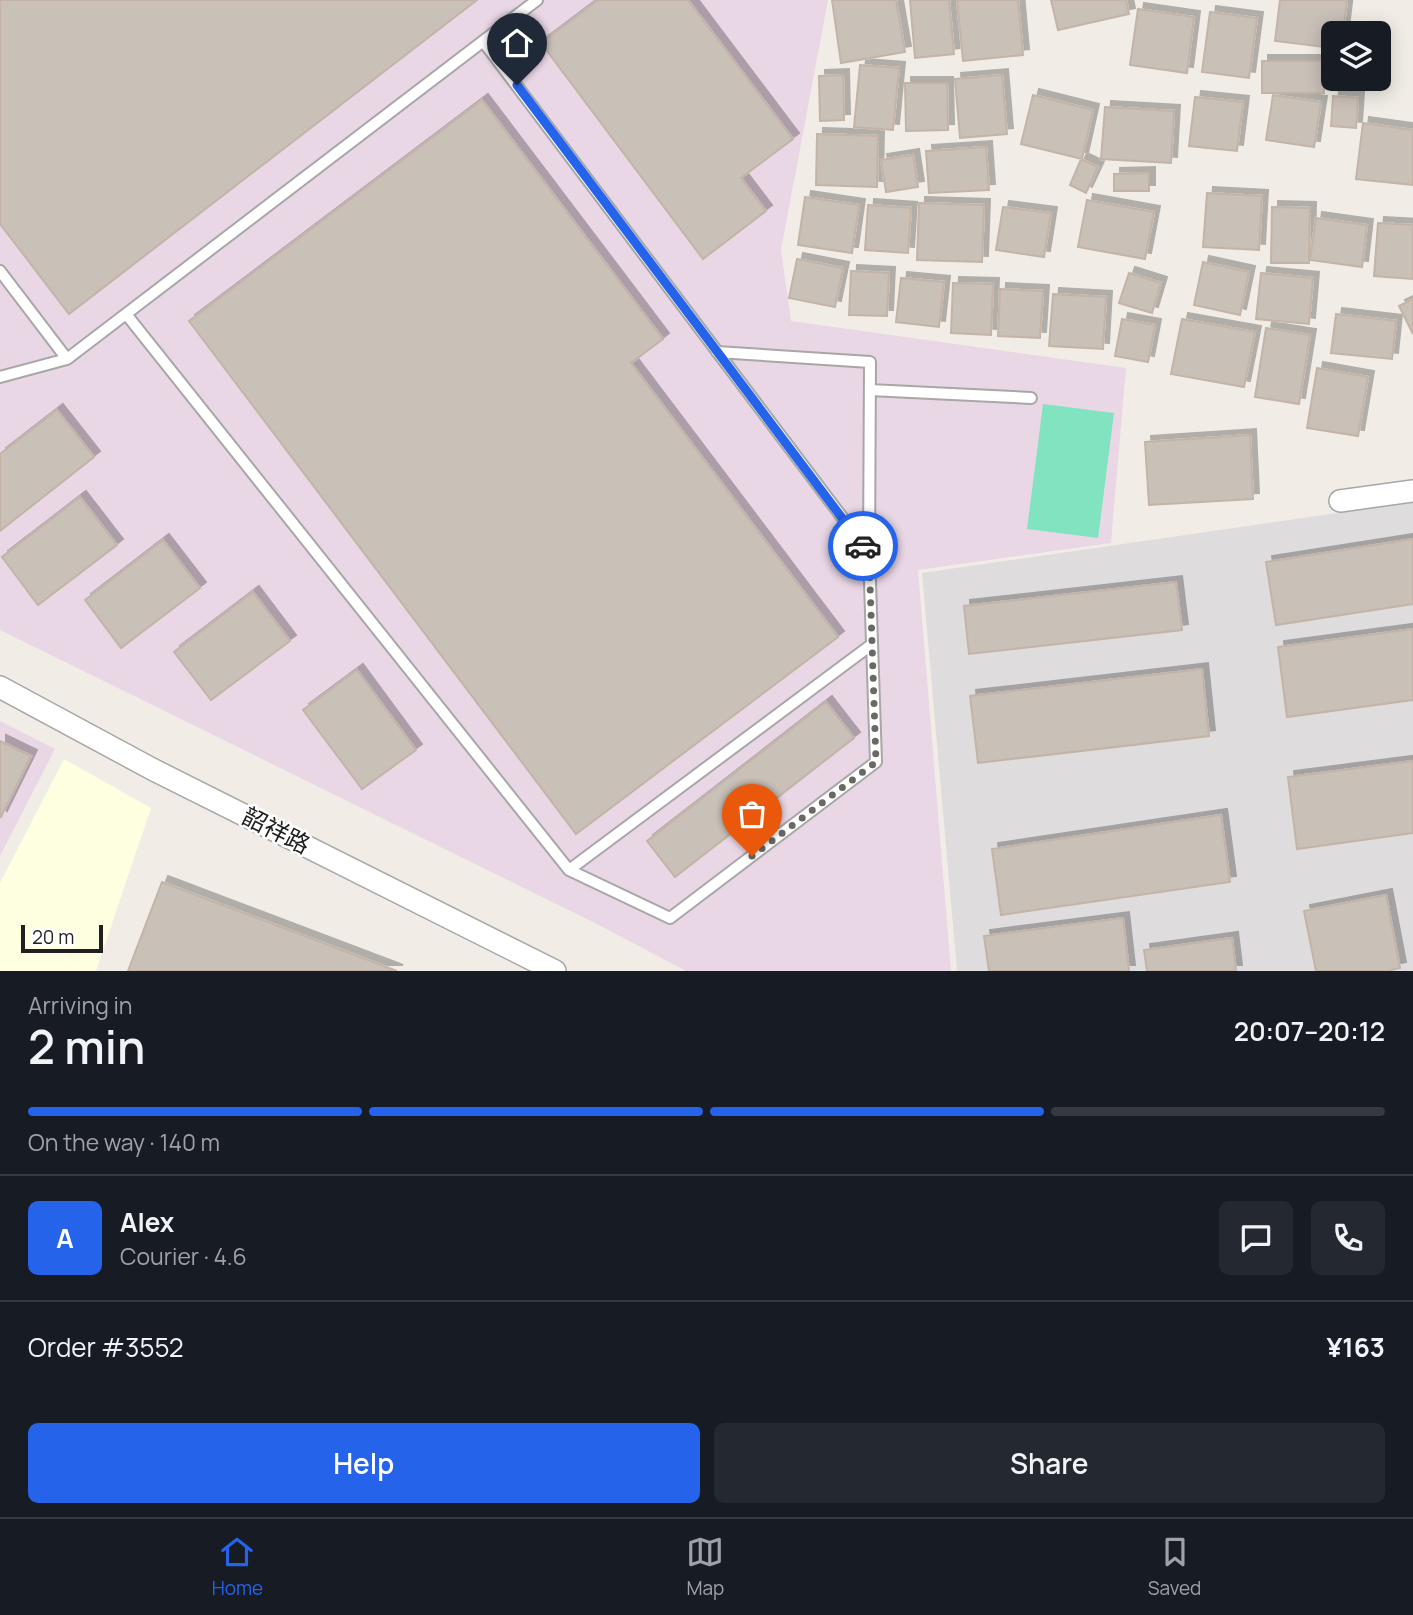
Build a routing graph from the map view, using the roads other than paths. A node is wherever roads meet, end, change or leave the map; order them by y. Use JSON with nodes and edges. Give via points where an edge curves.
{"nodes":[{"id":1,"x":537,"y":0,"type":"edge"},
{"id":2,"x":483,"y":41,"type":"junction"},
{"id":3,"x":0,"y":271,"type":"edge"},
{"id":4,"x":126,"y":314,"type":"junction"},
{"id":5,"x":717,"y":352,"type":"junction"},
{"id":6,"x":67,"y":359,"type":"junction"},
{"id":7,"x":0,"y":377,"type":"edge"},
{"id":8,"x":870,"y":390,"type":"junction"},
{"id":9,"x":1031,"y":398,"type":"dead end"},
{"id":10,"x":1413,"y":491,"type":"edge"},
{"id":11,"x":1340,"y":501,"type":"dead end"},
{"id":12,"x":869,"y":553,"type":"junction"},
{"id":13,"x":871,"y":645,"type":"junction"},
{"id":14,"x":0,"y":687,"type":"edge"},
{"id":15,"x":569,"y":870,"type":"junction"},
{"id":16,"x":555,"y":971,"type":"edge"}],
"edges":[{"from":1,"to":2,"type":"lane"},
{"from":2,"to":4,"type":"lane"},
{"from":2,"to":5,"type":"lane"},
{"from":3,"to":6,"type":"lane"},
{"from":4,"to":6,"type":"lane"},
{"from":4,"to":15,"type":"lane"},
{"from":5,"to":8,"type":"lane","via":[[870,362]]},
{"from":5,"to":12,"type":"lane"},
{"from":6,"to":7,"type":"lane"},
{"from":8,"to":9,"type":"lane"},
{"from":8,"to":12,"type":"lane"},
{"from":10,"to":11,"type":"street"},
{"from":12,"to":13,"type":"lane"},
{"from":13,"to":15,"type":"lane"},
{"from":13,"to":15,"type":"lane","via":[[876,762],[670,918]]},
{"from":14,"to":16,"type":"street","name":"韶祥路","via":[[152,769]]}]}
